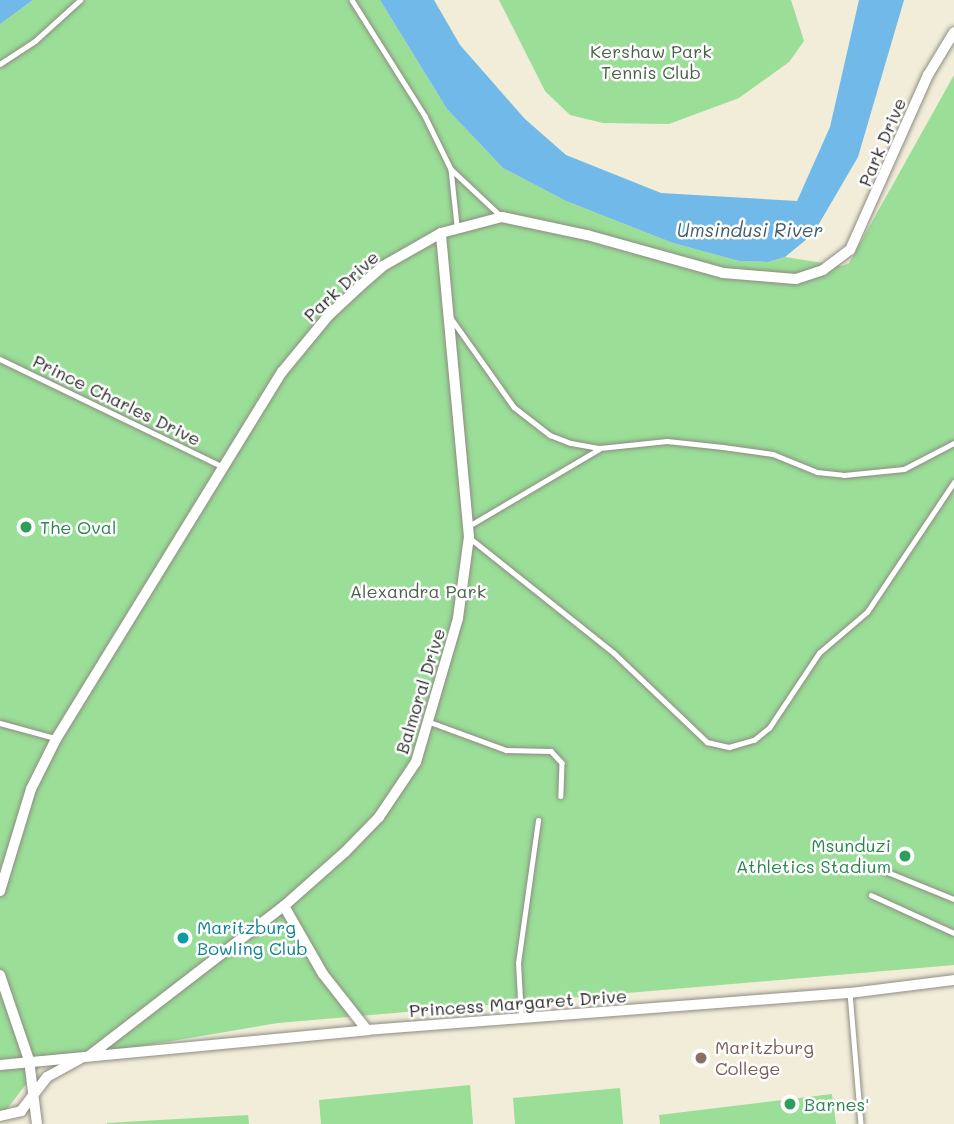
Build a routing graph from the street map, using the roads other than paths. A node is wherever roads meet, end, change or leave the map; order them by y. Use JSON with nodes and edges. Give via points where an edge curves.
{"nodes":[{"id":1,"x":80,"y":0,"type":"edge"},
{"id":2,"x":352,"y":0,"type":"edge"},
{"id":3,"x":954,"y":32,"type":"edge"},
{"id":4,"x":0,"y":64,"type":"edge"},
{"id":5,"x":451,"y":169,"type":"junction"},
{"id":6,"x":502,"y":217,"type":"junction"},
{"id":7,"x":457,"y":225,"type":"junction"},
{"id":8,"x":441,"y":233,"type":"junction"},
{"id":9,"x":449,"y":315,"type":"junction"},
{"id":10,"x":0,"y":359,"type":"edge"},
{"id":11,"x":954,"y":443,"type":"edge"},
{"id":12,"x":600,"y":448,"type":"junction"},
{"id":13,"x":221,"y":466,"type":"junction"},
{"id":14,"x":954,"y":482,"type":"edge"},
{"id":15,"x":469,"y":526,"type":"junction"},
{"id":16,"x":469,"y":537,"type":"junction"},
{"id":17,"x":430,"y":722,"type":"junction"},
{"id":18,"x":0,"y":723,"type":"edge"},
{"id":19,"x":56,"y":739,"type":"junction"},
{"id":20,"x":562,"y":796,"type":"dead end"},
{"id":21,"x":538,"y":820,"type":"dead end"},
{"id":22,"x":885,"y":871,"type":"dead end"},
{"id":23,"x":0,"y":891,"type":"edge"},
{"id":24,"x":871,"y":895,"type":"dead end"},
{"id":25,"x":954,"y":899,"type":"edge"},
{"id":26,"x":284,"y":906,"type":"junction"},
{"id":27,"x":954,"y":933,"type":"edge"},
{"id":28,"x":0,"y":975,"type":"edge"},
{"id":29,"x":954,"y":980,"type":"edge"},
{"id":30,"x":850,"y":993,"type":"junction"},
{"id":31,"x":521,"y":1018,"type":"junction"},
{"id":32,"x":367,"y":1030,"type":"junction"},
{"id":33,"x":87,"y":1057,"type":"junction"},
{"id":34,"x":29,"y":1060,"type":"junction"},
{"id":35,"x":0,"y":1065,"type":"edge"},
{"id":36,"x":34,"y":1093,"type":"junction"},
{"id":37,"x":0,"y":1116,"type":"edge"},
{"id":38,"x":37,"y":1124,"type":"edge"},
{"id":39,"x":862,"y":1124,"type":"edge"}],
"edges":[{"from":1,"to":4,"type":"lane","via":[[35,41]]},
{"from":2,"to":5,"type":"lane","via":[[425,116]]},
{"from":3,"to":6,"type":"street","name":"Park Drive","via":[[928,75],[850,250],[824,270],[796,279],[723,273]]},
{"from":5,"to":6,"type":"lane"},
{"from":5,"to":7,"type":"lane"},
{"from":6,"to":7,"type":"street","name":"Park Drive"},
{"from":7,"to":8,"type":"street","name":"Park Drive"},
{"from":8,"to":9,"type":"street","name":"Balmoral Drive"},
{"from":8,"to":13,"type":"street","name":"Park Drive","via":[[383,266],[329,315],[282,372]]},
{"from":9,"to":12,"type":"lane","via":[[514,407],[550,435]]},
{"from":9,"to":15,"type":"street","name":"Balmoral Drive"},
{"from":10,"to":13,"type":"lane","name":"Prince Charles Drive"},
{"from":11,"to":12,"type":"lane","via":[[904,469],[874,475],[817,472],[773,454],[689,443]]},
{"from":12,"to":15,"type":"lane"},
{"from":13,"to":19,"type":"street","name":"Park Drive"},
{"from":14,"to":16,"type":"lane","via":[[867,612],[819,653],[769,728],[754,740],[729,747],[707,742],[614,653]]},
{"from":15,"to":16,"type":"street","name":"Balmoral Drive"},
{"from":16,"to":17,"type":"street","name":"Balmoral Drive","via":[[458,618]]},
{"from":17,"to":20,"type":"lane","via":[[506,750],[551,751],[562,763]]},
{"from":17,"to":26,"type":"street","name":"Balmoral Drive","via":[[416,762],[379,817]]},
{"from":18,"to":19,"type":"lane"},
{"from":19,"to":23,"type":"street","name":"Park Drive","via":[[31,789]]},
{"from":21,"to":31,"type":"lane","via":[[518,964]]},
{"from":22,"to":25,"type":"lane"},
{"from":24,"to":27,"type":"lane"},
{"from":26,"to":32,"type":"street","via":[[323,974]]},
{"from":26,"to":33,"type":"street","name":"Balmoral Drive"},
{"from":28,"to":34,"type":"street"},
{"from":29,"to":30,"type":"street","name":"Princess Margaret Drive"},
{"from":30,"to":31,"type":"street","name":"Princess Margaret Drive"},
{"from":30,"to":39,"type":"lane"},
{"from":31,"to":32,"type":"street","name":"Princess Margaret Drive"},
{"from":32,"to":33,"type":"street","name":"Princess Margaret Drive"},
{"from":33,"to":34,"type":"street","name":"Princess Margaret Drive"},
{"from":33,"to":36,"type":"street","name":"Princess Margaret Drive","via":[[47,1077]]},
{"from":34,"to":35,"type":"street","name":"Princess Margaret Drive"},
{"from":34,"to":36,"type":"street"},
{"from":36,"to":37,"type":"street","name":"Princess Margaret Drive","via":[[21,1111]]},
{"from":36,"to":38,"type":"street"}]}
